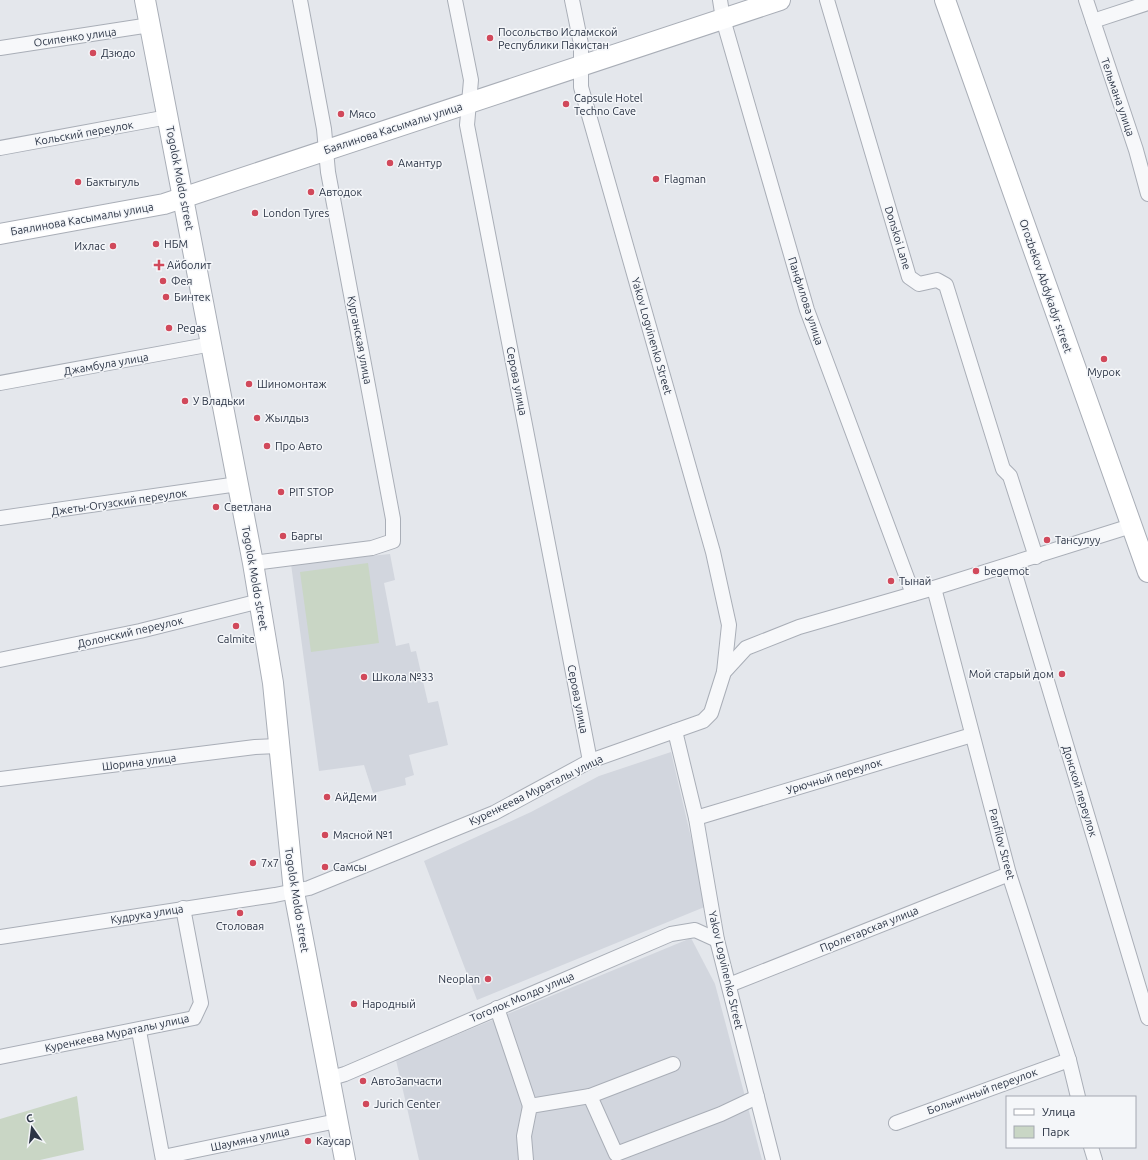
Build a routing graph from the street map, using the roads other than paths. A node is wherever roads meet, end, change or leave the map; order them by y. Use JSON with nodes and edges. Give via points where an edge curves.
{"nodes":[{"id":1,"x":145,"y":0,"type":"edge"},
{"id":2,"x":300,"y":0,"type":"edge"},
{"id":3,"x":455,"y":0,"type":"edge"},
{"id":4,"x":572,"y":0,"type":"edge"},
{"id":5,"x":780,"y":0,"type":"edge"},
{"id":6,"x":827,"y":0,"type":"edge"},
{"id":7,"x":945,"y":0,"type":"edge"},
{"id":8,"x":1086,"y":0,"type":"edge"},
{"id":9,"x":1148,"y":3,"type":"edge"},
{"id":10,"x":722,"y":9,"type":"edge"},
{"id":11,"x":1093,"y":21,"type":"junction"},
{"id":12,"x":150,"y":25,"type":"junction"},
{"id":13,"x":0,"y":48,"type":"edge"},
{"id":14,"x":582,"y":66,"type":"junction"},
{"id":15,"x":468,"y":104,"type":"junction"},
{"id":16,"x":168,"y":117,"type":"junction"},
{"id":17,"x":0,"y":148,"type":"edge"},
{"id":18,"x":1142,"y":148,"type":"edge"},
{"id":19,"x":328,"y":150,"type":"junction"},
{"id":20,"x":1148,"y":194,"type":"edge"},
{"id":21,"x":183,"y":198,"type":"junction"},
{"id":22,"x":0,"y":234,"type":"edge"},
{"id":23,"x":212,"y":344,"type":"junction"},
{"id":24,"x":0,"y":383,"type":"edge"},
{"id":25,"x":238,"y":484,"type":"junction"},
{"id":26,"x":0,"y":518,"type":"edge"},
{"id":27,"x":1131,"y":526,"type":"junction"},
{"id":28,"x":1036,"y":557,"type":"junction"},
{"id":29,"x":253,"y":563,"type":"junction"},
{"id":30,"x":1012,"y":564,"type":"junction"},
{"id":31,"x":1148,"y":572,"type":"edge"},
{"id":32,"x":934,"y":588,"type":"junction"},
{"id":33,"x":913,"y":594,"type":"junction"},
{"id":34,"x":260,"y":601,"type":"junction"},
{"id":35,"x":0,"y":660,"type":"edge"},
{"id":36,"x":724,"y":672,"type":"junction"},
{"id":37,"x":675,"y":732,"type":"junction"},
{"id":38,"x":972,"y":735,"type":"junction"},
{"id":39,"x":278,"y":746,"type":"junction"},
{"id":40,"x":590,"y":761,"type":"junction"},
{"id":41,"x":0,"y":779,"type":"edge"},
{"id":42,"x":696,"y":818,"type":"junction"},
{"id":43,"x":1009,"y":874,"type":"junction"},
{"id":44,"x":294,"y":892,"type":"junction"},
{"id":45,"x":184,"y":908,"type":"junction"},
{"id":46,"x":0,"y":937,"type":"edge"},
{"id":47,"x":717,"y":940,"type":"junction"},
{"id":48,"x":729,"y":985,"type":"junction"},
{"id":49,"x":496,"y":1008,"type":"junction"},
{"id":50,"x":1148,"y":1018,"type":"edge"},
{"id":51,"x":139,"y":1030,"type":"junction"},
{"id":52,"x":0,"y":1057,"type":"edge"},
{"id":53,"x":1068,"y":1060,"type":"junction"},
{"id":54,"x":673,"y":1064,"type":"dead end"},
{"id":55,"x":328,"y":1079,"type":"junction"},
{"id":56,"x":590,"y":1096,"type":"junction"},
{"id":57,"x":757,"y":1096,"type":"junction"},
{"id":58,"x":1078,"y":1096,"type":"edge"},
{"id":59,"x":530,"y":1106,"type":"junction"},
{"id":60,"x":337,"y":1121,"type":"junction"},
{"id":61,"x":896,"y":1123,"type":"dead end"},
{"id":62,"x":1091,"y":1148,"type":"edge"},
{"id":63,"x":163,"y":1159,"type":"edge"},
{"id":64,"x":345,"y":1160,"type":"edge"},
{"id":65,"x":526,"y":1160,"type":"edge"},
{"id":66,"x":773,"y":1160,"type":"edge"},
{"id":67,"x":1094,"y":1160,"type":"edge"}],
"edges":[{"from":1,"to":12,"type":"main road","name":"Togolok Moldo street"},
{"from":2,"to":19,"type":"street","name":"Курганская улица"},
{"from":3,"to":15,"type":"street","name":"Серова улица","via":[[471,80]]},
{"from":4,"to":14,"type":"street","name":"Yakov Logvinenko Street","via":[[581,44]]},
{"from":5,"to":10,"type":"main road","name":"Баялинова Касымалы улица"},
{"from":6,"to":28,"type":"street","name":"Donskoi Lane","via":[[909,277],[919,284],[937,280],[946,285],[1003,468],[1010,476]]},
{"from":7,"to":27,"type":"main road","name":"Orozbekov Abdykadyr street"},
{"from":8,"to":11,"type":"street","name":"Тельмана улица"},
{"from":9,"to":11,"type":"street"},
{"from":10,"to":14,"type":"main road","name":"Баялинова Касымалы улица"},
{"from":10,"to":33,"type":"street","name":"Панфилова улица","via":[[807,310]]},
{"from":11,"to":18,"type":"street","name":"Тельмана улица"},
{"from":12,"to":13,"type":"street","name":"Осипенко улица"},
{"from":12,"to":16,"type":"main road","name":"Togolok Moldo street"},
{"from":14,"to":15,"type":"main road","name":"Баялинова Касымалы улица"},
{"from":14,"to":36,"type":"street","name":"Yakov Logvinenko Street","via":[[581,87],[713,552],[729,624]]},
{"from":15,"to":19,"type":"main road","name":"Баялинова Касымалы улица"},
{"from":15,"to":40,"type":"street","name":"Серова улица","via":[[467,125]]},
{"from":16,"to":17,"type":"street","name":"Кольский переулок"},
{"from":16,"to":21,"type":"main road","name":"Togolok Moldo street"},
{"from":18,"to":20,"type":"street","name":"Тельмана улица"},
{"from":19,"to":21,"type":"main road","name":"Баялинова Касымалы улица"},
{"from":19,"to":29,"type":"street","name":"Курганская улица","via":[[328,172],[393,519],[393,541],[372,548]]},
{"from":21,"to":22,"type":"main road","name":"Баялинова Касымалы улица","via":[[164,204]]},
{"from":21,"to":23,"type":"main road","name":"Togolok Moldo street"},
{"from":23,"to":24,"type":"street","name":"Джамбула улица"},
{"from":23,"to":25,"type":"main road","name":"Togolok Moldo street"},
{"from":25,"to":26,"type":"street","name":"Джеты-Огузский переулок"},
{"from":25,"to":29,"type":"main road","name":"Togolok Moldo street"},
{"from":27,"to":28,"type":"street","name":"Куренкеева Мураталы улица"},
{"from":27,"to":31,"type":"main road","name":"Orozbekov Abdykadyr street"},
{"from":28,"to":30,"type":"street","name":"Куренкеева Мураталы улица"},
{"from":29,"to":34,"type":"main road","name":"Togolok Moldo street"},
{"from":30,"to":32,"type":"street","name":"Куренкеева Мураталы улица"},
{"from":30,"to":50,"type":"street","name":"Донской переулок"},
{"from":32,"to":33,"type":"street","name":"Куренкеева Мураталы улица"},
{"from":32,"to":38,"type":"street","name":"Panfilov Street"},
{"from":33,"to":36,"type":"street","name":"Куренкеева Мураталы улица","via":[[799,627],[746,648]]},
{"from":34,"to":35,"type":"street","name":"Долонский переулок","via":[[140,632]]},
{"from":34,"to":39,"type":"main road","name":"Togolok Moldo street","via":[[273,683]]},
{"from":36,"to":37,"type":"street","name":"Куренкеева Мураталы улица","via":[[711,713],[703,721]]},
{"from":37,"to":40,"type":"street","name":"Куренкеева Мураталы улица"},
{"from":37,"to":42,"type":"street","name":"Yakov Logvinenko Street"},
{"from":38,"to":42,"type":"street","name":"Урючный переулок"},
{"from":38,"to":43,"type":"street","name":"Panfilov Street"},
{"from":39,"to":41,"type":"street","name":"Шорина улица"},
{"from":39,"to":44,"type":"main road","name":"Togolok Moldo street"},
{"from":40,"to":44,"type":"street","name":"Куренкеева Мураталы улица","via":[[494,813]]},
{"from":42,"to":47,"type":"street","name":"Yakov Logvinenko Street"},
{"from":43,"to":48,"type":"street","name":"Пролетарская улица"},
{"from":43,"to":53,"type":"street","name":"Panfilov Street"},
{"from":44,"to":45,"type":"street","name":"Кудрука улица"},
{"from":44,"to":55,"type":"main road","name":"Togolok Moldo street"},
{"from":45,"to":46,"type":"street","name":"Кудрука улица"},
{"from":45,"to":51,"type":"street","name":"Куренкеева Мураталы улица","via":[[201,1003],[194,1018]]},
{"from":47,"to":48,"type":"street","name":"Yakov Logvinenko Street"},
{"from":47,"to":49,"type":"street","name":"Тоголок Молдо улица","via":[[695,930],[671,934]]},
{"from":48,"to":57,"type":"street","name":"Yakov Logvinenko Street"},
{"from":49,"to":55,"type":"street","name":"Тоголок Молдо улица"},
{"from":49,"to":59,"type":"street"},
{"from":51,"to":52,"type":"street","name":"Куренкеева Мураталы улица"},
{"from":51,"to":63,"type":"street","name":"Шаумяна улица"},
{"from":53,"to":58,"type":"street","name":"Panfilov Street"},
{"from":53,"to":61,"type":"street","name":"Больничный переулок"},
{"from":54,"to":56,"type":"street"},
{"from":55,"to":60,"type":"main road","name":"Togolok Moldo street"},
{"from":56,"to":57,"type":"street","via":[[616,1154],[721,1114]]},
{"from":56,"to":59,"type":"street"},
{"from":57,"to":66,"type":"street","name":"Yakov Logvinenko Street"},
{"from":59,"to":65,"type":"street","via":[[524,1136]]},
{"from":60,"to":63,"type":"street","name":"Шаумяна улица"},
{"from":60,"to":64,"type":"main road","name":"Togolok Moldo street"},
{"from":62,"to":67,"type":"street"}]}
